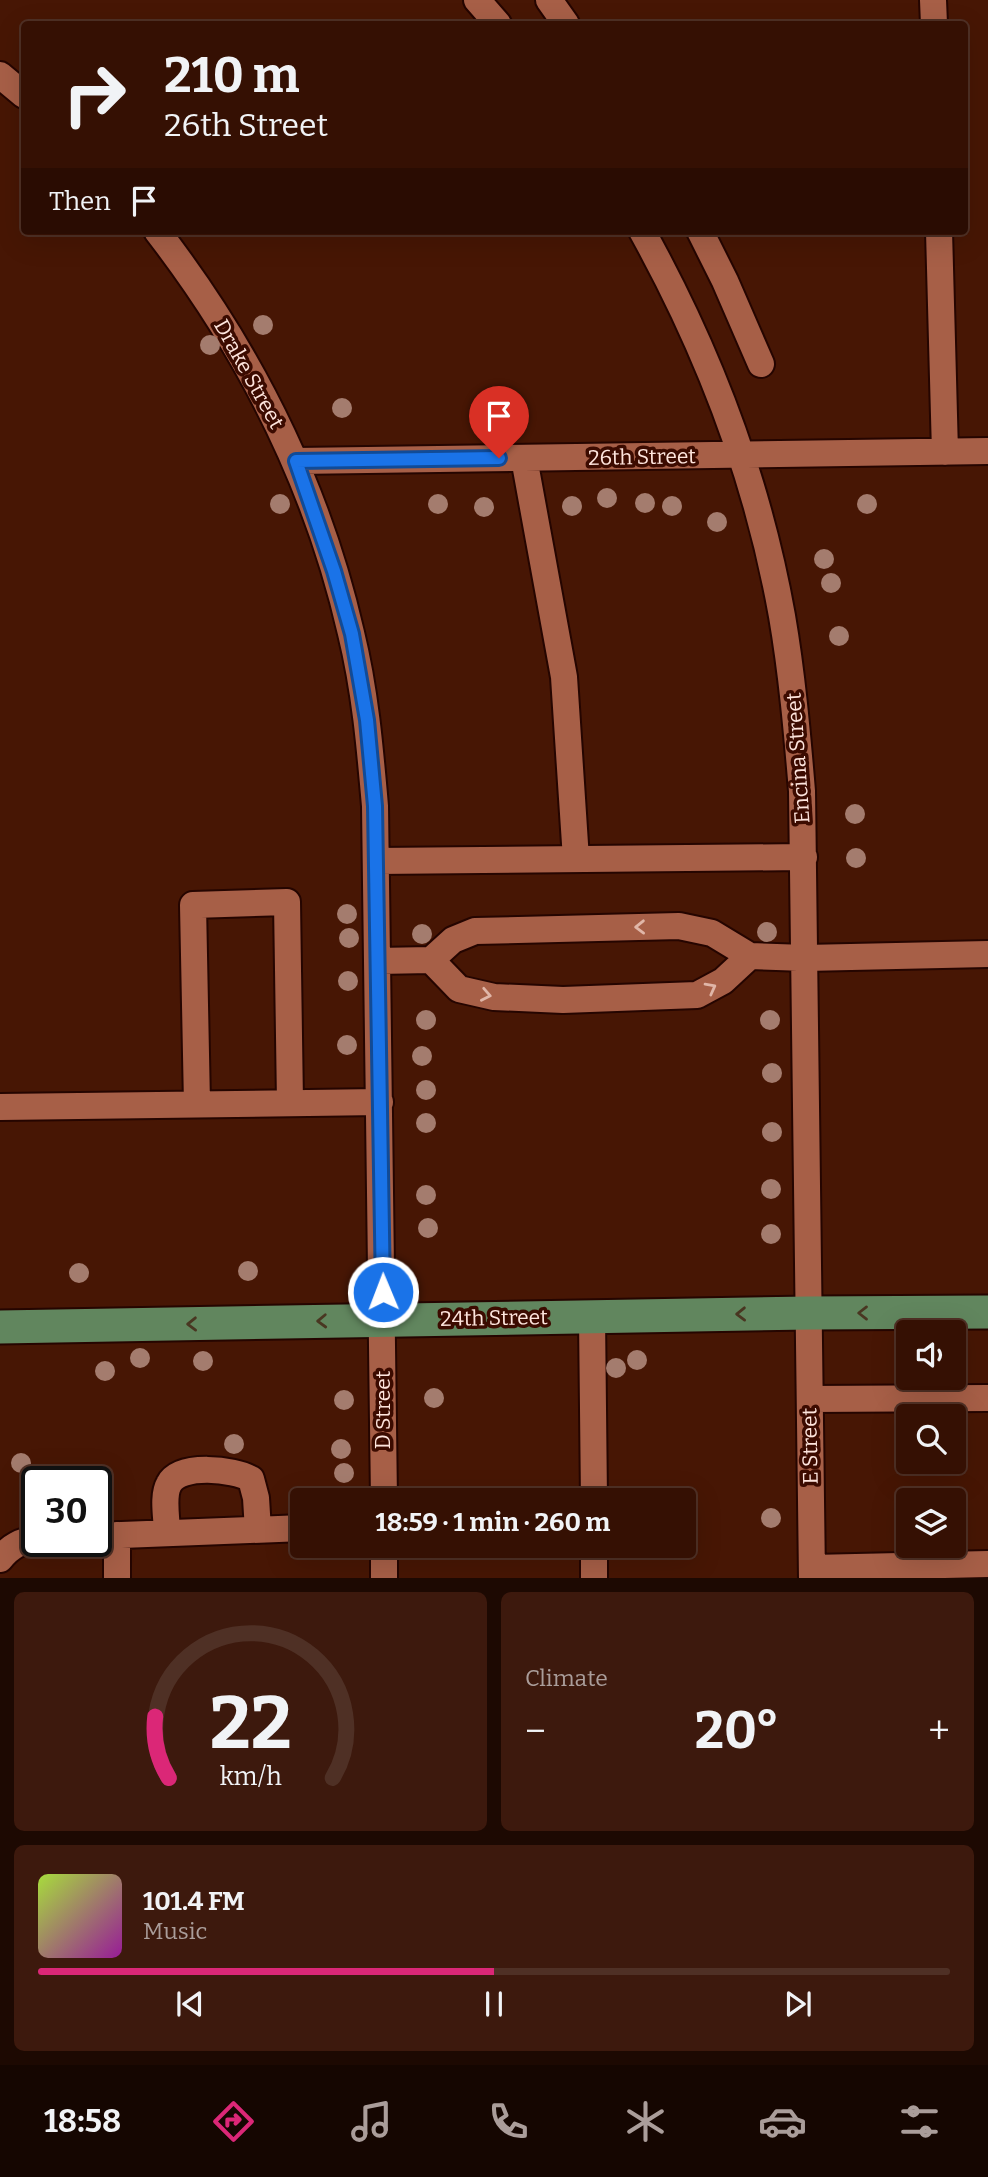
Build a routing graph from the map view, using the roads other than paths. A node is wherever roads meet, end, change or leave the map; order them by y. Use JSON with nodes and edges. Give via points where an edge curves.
{"nodes":[{"id":1,"x":477,"y":0,"type":"edge"},
{"id":2,"x":549,"y":0,"type":"edge"},
{"id":3,"x":933,"y":0,"type":"edge"},
{"id":4,"x":495,"y":21,"type":"edge"},
{"id":5,"x":564,"y":21,"type":"edge"},
{"id":6,"x":934,"y":21,"type":"edge"},
{"id":7,"x":0,"y":75,"type":"edge"},
{"id":8,"x":21,"y":92,"type":"edge"},
{"id":9,"x":159,"y":235,"type":"edge"},
{"id":10,"x":644,"y":235,"type":"edge"},
{"id":11,"x":702,"y":235,"type":"edge"},
{"id":12,"x":939,"y":235,"type":"edge"},
{"id":13,"x":761,"y":364,"type":"dead end"},
{"id":14,"x":988,"y":451,"type":"edge"},
{"id":15,"x":945,"y":452,"type":"junction"},
{"id":16,"x":740,"y":455,"type":"junction"},
{"id":17,"x":524,"y":458,"type":"junction"},
{"id":18,"x":296,"y":461,"type":"junction"},
{"id":19,"x":804,"y":857,"type":"junction"},
{"id":20,"x":576,"y":859,"type":"junction"},
{"id":21,"x":376,"y":861,"type":"junction"},
{"id":22,"x":988,"y":954,"type":"edge"},
{"id":23,"x":750,"y":956,"type":"junction"},
{"id":24,"x":805,"y":958,"type":"junction"},
{"id":25,"x":431,"y":960,"type":"junction"},
{"id":26,"x":377,"y":961,"type":"junction"},
{"id":27,"x":380,"y":1102,"type":"junction"},
{"id":28,"x":290,"y":1103,"type":"junction"},
{"id":29,"x":197,"y":1104,"type":"junction"},
{"id":30,"x":0,"y":1107,"type":"edge"},
{"id":31,"x":809,"y":1312,"type":"junction"},
{"id":32,"x":988,"y":1312,"type":"edge"},
{"id":33,"x":592,"y":1317,"type":"junction"},
{"id":34,"x":383,"y":1320,"type":"junction"},
{"id":35,"x":0,"y":1327,"type":"edge"},
{"id":36,"x":988,"y":1398,"type":"edge"},
{"id":37,"x":810,"y":1399,"type":"junction"},
{"id":38,"x":384,"y":1488,"type":"edge"},
{"id":39,"x":594,"y":1488,"type":"edge"},
{"id":40,"x":290,"y":1529,"type":"edge"},
{"id":41,"x":258,"y":1530,"type":"junction"},
{"id":42,"x":167,"y":1533,"type":"junction"},
{"id":43,"x":112,"y":1535,"type":"edge"},
{"id":44,"x":21,"y":1541,"type":"edge"},
{"id":45,"x":112,"y":1556,"type":"edge"},
{"id":46,"x":384,"y":1558,"type":"edge"},
{"id":47,"x":594,"y":1558,"type":"edge"},
{"id":48,"x":0,"y":1559,"type":"edge"},
{"id":49,"x":988,"y":1564,"type":"edge"},
{"id":50,"x":812,"y":1573,"type":"edge"},
{"id":51,"x":117,"y":1578,"type":"edge"},
{"id":52,"x":384,"y":1578,"type":"edge"},
{"id":53,"x":594,"y":1578,"type":"edge"}],
"edges":[{"from":1,"to":4,"type":"street"},
{"from":2,"to":5,"type":"street"},
{"from":3,"to":6,"type":"street"},
{"from":7,"to":8,"type":"street"},
{"from":9,"to":18,"type":"street","name":"Drake Street","via":[[225,326]]},
{"from":10,"to":16,"type":"street","name":"Encina Street","via":[[692,330]]},
{"from":11,"to":13,"type":"street"},
{"from":12,"to":15,"type":"street"},
{"from":14,"to":15,"type":"street","name":"26th Street"},
{"from":15,"to":16,"type":"street","name":"26th Street"},
{"from":16,"to":17,"type":"street","name":"26th Street"},
{"from":16,"to":19,"type":"street","name":"Encina Street","via":[[781,614],[795,702]]},
{"from":17,"to":18,"type":"street","name":"26th Street"},
{"from":17,"to":20,"type":"street","via":[[564,677]]},
{"from":18,"to":21,"type":"street","name":"Drake Street","via":[[329,550],[352,634],[367,720]]},
{"from":19,"to":20,"type":"street"},
{"from":19,"to":24,"type":"street","name":"Encina Street"},
{"from":20,"to":21,"type":"street"},
{"from":21,"to":26,"type":"street","name":"Drake Street"},
{"from":22,"to":24,"type":"street"},
{"from":23,"to":24,"type":"street"},
{"from":23,"to":25,"type":"street","one_way":true,"via":[[712,933],[679,926],[475,931],[453,940]]},
{"from":25,"to":23,"type":"street","one_way":true,"via":[[459,989],[494,997],[563,1000],[697,995],[723,981]]},
{"from":24,"to":31,"type":"street","name":"Encina Street"},
{"from":25,"to":26,"type":"street"},
{"from":26,"to":27,"type":"street","name":"Drake Street"},
{"from":27,"to":28,"type":"street"},
{"from":27,"to":34,"type":"street","name":"Drake Street"},
{"from":28,"to":29,"type":"street"},
{"from":28,"to":29,"type":"street","via":[[287,902],[193,905]]},
{"from":29,"to":30,"type":"street"},
{"from":32,"to":31,"type":"main road","name":"24th Street","one_way":true},
{"from":31,"to":33,"type":"main road","name":"24th Street","one_way":true},
{"from":31,"to":37,"type":"street","name":"E Street"},
{"from":33,"to":34,"type":"main road","name":"24th Street"},
{"from":33,"to":39,"type":"street"},
{"from":34,"to":35,"type":"main road","name":"24th Street","one_way":true},
{"from":34,"to":38,"type":"street","name":"D Street"},
{"from":36,"to":37,"type":"street"},
{"from":37,"to":50,"type":"street","name":"E Street"},
{"from":40,"to":41,"type":"street"},
{"from":41,"to":42,"type":"street"},
{"from":41,"to":42,"type":"street","via":[[251,1479],[234,1472],[197,1471],[181,1473],[169,1483]]},
{"from":42,"to":43,"type":"street"},
{"from":44,"to":48,"type":"street"},
{"from":45,"to":51,"type":"street"},
{"from":46,"to":52,"type":"street"},
{"from":47,"to":53,"type":"street"},
{"from":49,"to":50,"type":"street"}]}
